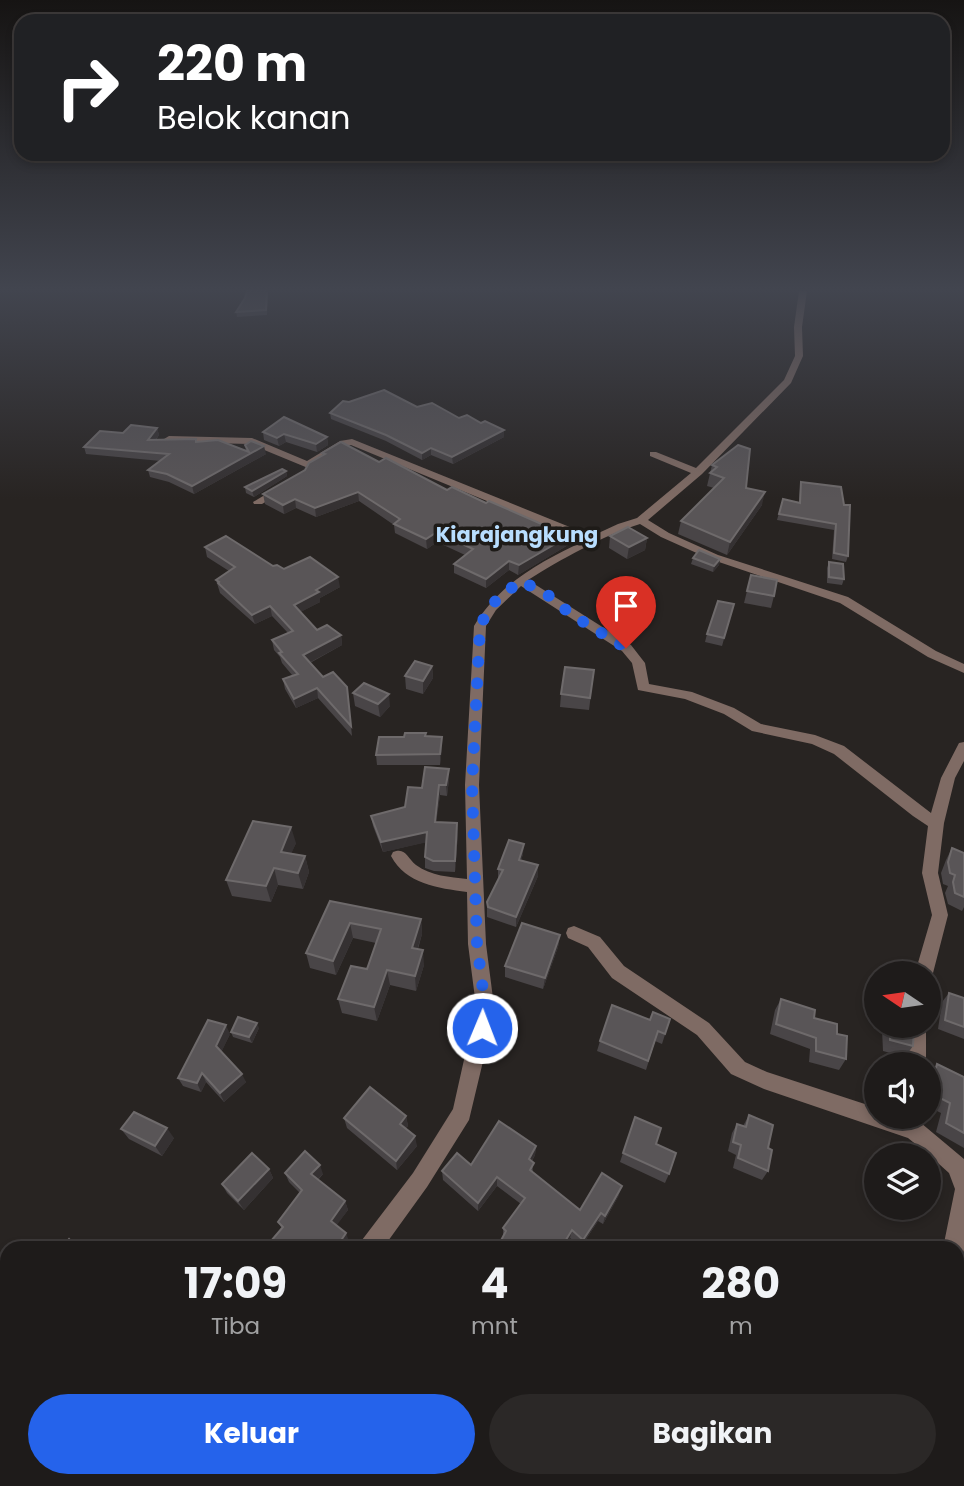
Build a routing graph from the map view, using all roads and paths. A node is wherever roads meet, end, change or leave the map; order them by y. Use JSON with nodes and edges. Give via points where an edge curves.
{"nodes":[{"id":1,"x":797,"y":360,"type":"edge"},
{"id":2,"x":169,"y":439,"type":"edge"},
{"id":3,"x":653,"y":454,"type":"dead end"},
{"id":4,"x":308,"y":465,"type":"junction"},
{"id":5,"x":698,"y":472,"type":"junction"},
{"id":6,"x":301,"y":475,"type":"edge"},
{"id":7,"x":290,"y":482,"type":"edge"},
{"id":8,"x":258,"y":502,"type":"dead end"},
{"id":9,"x":641,"y":520,"type":"junction"},
{"id":10,"x":594,"y":541,"type":"junction"},
{"id":11,"x":520,"y":581,"type":"junction"},
{"id":12,"x":964,"y":669,"type":"edge"},
{"id":13,"x":964,"y":747,"type":"edge"},
{"id":14,"x":936,"y":823,"type":"junction"},
{"id":15,"x":399,"y":856,"type":"dead end"},
{"id":16,"x":476,"y":887,"type":"junction"},
{"id":17,"x":574,"y":933,"type":"dead end"},
{"id":18,"x":927,"y":961,"type":"edge"},
{"id":19,"x":864,"y":1109,"type":"edge"},
{"id":20,"x":920,"y":1129,"type":"edge"},
{"id":21,"x":964,"y":1186,"type":"edge"},
{"id":22,"x":964,"y":1193,"type":"edge"},
{"id":23,"x":375,"y":1241,"type":"edge"},
{"id":24,"x":955,"y":1241,"type":"edge"}],
"edges":[{"from":1,"to":5,"type":"street","via":[[788,381]]},
{"from":2,"to":4,"type":"street","via":[[252,441]]},
{"from":3,"to":5,"type":"street"},
{"from":4,"to":6,"type":"street"},
{"from":4,"to":10,"type":"street","via":[[352,442]]},
{"from":5,"to":9,"type":"street"},
{"from":7,"to":8,"type":"street"},
{"from":9,"to":10,"type":"street"},
{"from":9,"to":12,"type":"street","via":[[714,556],[844,600]]},
{"from":10,"to":11,"type":"street"},
{"from":11,"to":14,"type":"street","via":[[544,592],[626,648],[641,668],[643,687],[687,695],[757,728],[839,750]]},
{"from":11,"to":16,"type":"street","via":[[491,605],[480,626],[472,785]]},
{"from":13,"to":14,"type":"street","via":[[948,778]]},
{"from":14,"to":18,"type":"street","via":[[930,873],[940,915]]},
{"from":15,"to":16,"type":"street","via":[[419,875]]},
{"from":16,"to":23,"type":"street","via":[[485,1006],[462,1113]]},
{"from":17,"to":19,"type":"street","via":[[594,942],[618,972],[703,1029],[738,1068]]},
{"from":20,"to":21,"type":"street","via":[[957,1166]]},
{"from":22,"to":24,"type":"street"}]}
